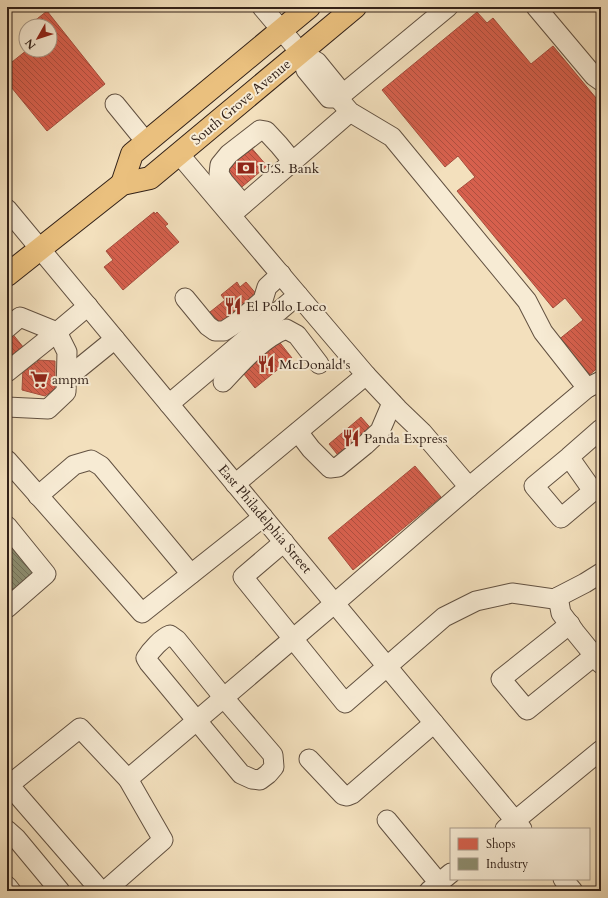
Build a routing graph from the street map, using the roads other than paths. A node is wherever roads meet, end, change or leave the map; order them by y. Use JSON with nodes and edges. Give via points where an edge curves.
{"nodes":[{"id":1,"x":262,"y":7,"type":"edge"},
{"id":2,"x":310,"y":7,"type":"edge"},
{"id":3,"x":355,"y":7,"type":"edge"},
{"id":4,"x":448,"y":7,"type":"edge"},
{"id":5,"x":536,"y":7,"type":"edge"},
{"id":6,"x":282,"y":30,"type":"junction"},
{"id":7,"x":300,"y":52,"type":"junction"},
{"id":8,"x":601,"y":81,"type":"edge"},
{"id":9,"x":338,"y":98,"type":"junction"},
{"id":10,"x":115,"y":104,"type":"dead end"},
{"id":11,"x":350,"y":112,"type":"junction"},
{"id":12,"x":146,"y":142,"type":"junction"},
{"id":13,"x":179,"y":154,"type":"junction"},
{"id":14,"x":293,"y":162,"type":"junction"},
{"id":15,"x":122,"y":184,"type":"junction"},
{"id":16,"x":7,"y":209,"type":"edge"},
{"id":17,"x":237,"y":210,"type":"junction"},
{"id":18,"x":40,"y":249,"type":"junction"},
{"id":19,"x":281,"y":274,"type":"junction"},
{"id":20,"x":7,"y":275,"type":"edge"},
{"id":21,"x":298,"y":295,"type":"junction"},
{"id":22,"x":185,"y":298,"type":"dead end"},
{"id":23,"x":88,"y":306,"type":"junction"},
{"id":24,"x":9,"y":321,"type":"edge"},
{"id":25,"x":57,"y":332,"type":"junction"},
{"id":26,"x":115,"y":339,"type":"junction"},
{"id":27,"x":316,"y":367,"type":"dead end"},
{"id":28,"x":7,"y":372,"type":"edge"},
{"id":29,"x":366,"y":376,"type":"junction"},
{"id":30,"x":67,"y":378,"type":"junction"},
{"id":31,"x":223,"y":382,"type":"dead end"},
{"id":32,"x":594,"y":384,"type":"edge"},
{"id":33,"x":392,"y":402,"type":"junction"},
{"id":34,"x":169,"y":404,"type":"junction"},
{"id":35,"x":7,"y":407,"type":"edge"},
{"id":36,"x":601,"y":429,"type":"edge"},
{"id":37,"x":298,"y":432,"type":"junction"},
{"id":38,"x":568,"y":457,"type":"dead end"},
{"id":39,"x":7,"y":460,"type":"edge"},
{"id":40,"x":235,"y":484,"type":"junction"},
{"id":41,"x":469,"y":487,"type":"junction"},
{"id":42,"x":38,"y":496,"type":"junction"},
{"id":43,"x":263,"y":517,"type":"junction"},
{"id":44,"x":7,"y":526,"type":"edge"},
{"id":45,"x":284,"y":542,"type":"junction"},
{"id":46,"x":601,"y":573,"type":"edge"},
{"id":47,"x":191,"y":574,"type":"junction"},
{"id":48,"x":558,"y":597,"type":"junction"},
{"id":49,"x":335,"y":604,"type":"junction"},
{"id":50,"x":7,"y":608,"type":"edge"},
{"id":51,"x":570,"y":624,"type":"junction"},
{"id":52,"x":293,"y":638,"type":"junction"},
{"id":53,"x":598,"y":660,"type":"edge"},
{"id":54,"x":387,"y":666,"type":"junction"},
{"id":55,"x":224,"y":698,"type":"junction"},
{"id":56,"x":197,"y":720,"type":"junction"},
{"id":57,"x":434,"y":723,"type":"junction"},
{"id":58,"x":601,"y":750,"type":"edge"},
{"id":59,"x":309,"y":759,"type":"dead end"},
{"id":60,"x":128,"y":779,"type":"junction"},
{"id":61,"x":387,"y":820,"type":"dead end"},
{"id":62,"x":514,"y":826,"type":"edge"},
{"id":63,"x":7,"y":830,"type":"edge"},
{"id":64,"x":564,"y":880,"type":"edge"},
{"id":65,"x":440,"y":882,"type":"edge"},
{"id":66,"x":7,"y":886,"type":"edge"},
{"id":67,"x":11,"y":891,"type":"edge"},
{"id":68,"x":60,"y":891,"type":"edge"},
{"id":69,"x":101,"y":891,"type":"edge"},
{"id":70,"x":105,"y":891,"type":"edge"},
{"id":71,"x":573,"y":891,"type":"edge"}],
"edges":[{"from":1,"to":6,"type":"street"},
{"from":2,"to":6,"type":"main road","name":"South Grove Avenue"},
{"from":3,"to":7,"type":"main road","name":"South Grove Avenue"},
{"from":4,"to":9,"type":"street"},
{"from":5,"to":8,"type":"street"},
{"from":6,"to":7,"type":"street"},
{"from":6,"to":12,"type":"main road","name":"South Grove Avenue"},
{"from":7,"to":9,"type":"street","via":[[317,62],[339,90]]},
{"from":7,"to":13,"type":"main road","name":"South Grove Avenue"},
{"from":9,"to":11,"type":"street"},
{"from":10,"to":12,"type":"street"},
{"from":11,"to":14,"type":"street"},
{"from":11,"to":32,"type":"street","via":[[392,137],[527,302],[543,332]]},
{"from":12,"to":15,"type":"main road","name":"South Grove Avenue","via":[[132,154]]},
{"from":13,"to":15,"type":"main road","name":"South Grove Avenue","via":[[150,178]]},
{"from":13,"to":17,"type":"street"},
{"from":14,"to":17,"type":"street"},
{"from":14,"to":17,"type":"street","via":[[266,131],[260,130],[229,154],[220,165],[219,174]]},
{"from":15,"to":18,"type":"main road","name":"South Grove Avenue"},
{"from":16,"to":18,"type":"street","name":"East Philadelphia Street"},
{"from":17,"to":19,"type":"street"},
{"from":18,"to":20,"type":"main road","name":"South Grove Avenue"},
{"from":18,"to":23,"type":"street","name":"East Philadelphia Street"},
{"from":19,"to":21,"type":"street"},
{"from":19,"to":22,"type":"street","via":[[267,288],[263,300],[224,331],[215,331],[208,326]]},
{"from":21,"to":29,"type":"street"},
{"from":21,"to":34,"type":"street"},
{"from":23,"to":25,"type":"street"},
{"from":23,"to":26,"type":"street","name":"East Philadelphia Street"},
{"from":24,"to":25,"type":"street","via":[[20,317]]},
{"from":25,"to":28,"type":"street"},
{"from":25,"to":30,"type":"street","via":[[67,352]]},
{"from":26,"to":30,"type":"street"},
{"from":26,"to":34,"type":"street","name":"East Philadelphia Street"},
{"from":27,"to":31,"type":"street","via":[[296,335],[286,329],[277,332],[259,346]]},
{"from":29,"to":33,"type":"street"},
{"from":29,"to":37,"type":"street"},
{"from":30,"to":35,"type":"street","via":[[66,392],[48,409]]},
{"from":32,"to":41,"type":"street"},
{"from":33,"to":37,"type":"street","via":[[380,430],[338,467],[330,468]]},
{"from":33,"to":41,"type":"street","via":[[422,432]]},
{"from":34,"to":40,"type":"street","name":"East Philadelphia Street"},
{"from":36,"to":38,"type":"street"},
{"from":37,"to":40,"type":"street"},
{"from":39,"to":42,"type":"street"},
{"from":40,"to":43,"type":"street","name":"East Philadelphia Street"},
{"from":41,"to":49,"type":"street"},
{"from":42,"to":47,"type":"street","via":[[74,466],[91,460],[101,466]]},
{"from":42,"to":47,"type":"street","via":[[142,613]]},
{"from":43,"to":45,"type":"street","name":"East Philadelphia Street"},
{"from":43,"to":47,"type":"street"},
{"from":44,"to":50,"type":"street","via":[[46,574]]},
{"from":45,"to":49,"type":"street","name":"East Philadelphia Street"},
{"from":45,"to":52,"type":"street","via":[[243,578]]},
{"from":46,"to":48,"type":"street"},
{"from":48,"to":51,"type":"street","via":[[561,613]]},
{"from":48,"to":54,"type":"street","via":[[554,599],[512,593],[476,601],[444,617]]},
{"from":49,"to":52,"type":"street"},
{"from":49,"to":54,"type":"street","name":"East Philadelphia Street"},
{"from":51,"to":53,"type":"street"},
{"from":51,"to":53,"type":"street","via":[[501,679],[527,710]]},
{"from":52,"to":54,"type":"street","via":[[345,703]]},
{"from":52,"to":55,"type":"street"},
{"from":54,"to":57,"type":"street","name":"East Philadelphia Street"},
{"from":55,"to":56,"type":"street"},
{"from":55,"to":56,"type":"street","via":[[273,755],[274,767],[268,774],[260,780],[252,780],[241,774]]},
{"from":55,"to":56,"type":"street","via":[[177,640],[170,635],[167,636],[146,658]]},
{"from":56,"to":60,"type":"street"},
{"from":57,"to":59,"type":"street","via":[[347,796],[343,795]]},
{"from":57,"to":62,"type":"street","name":"East Philadelphia Street"},
{"from":58,"to":62,"type":"street"},
{"from":60,"to":69,"type":"street","via":[[80,728],[9,784]]},
{"from":60,"to":70,"type":"street","via":[[163,840]]},
{"from":61,"to":65,"type":"street"},
{"from":63,"to":68,"type":"street"},
{"from":64,"to":71,"type":"street"},
{"from":66,"to":67,"type":"street"}]}
